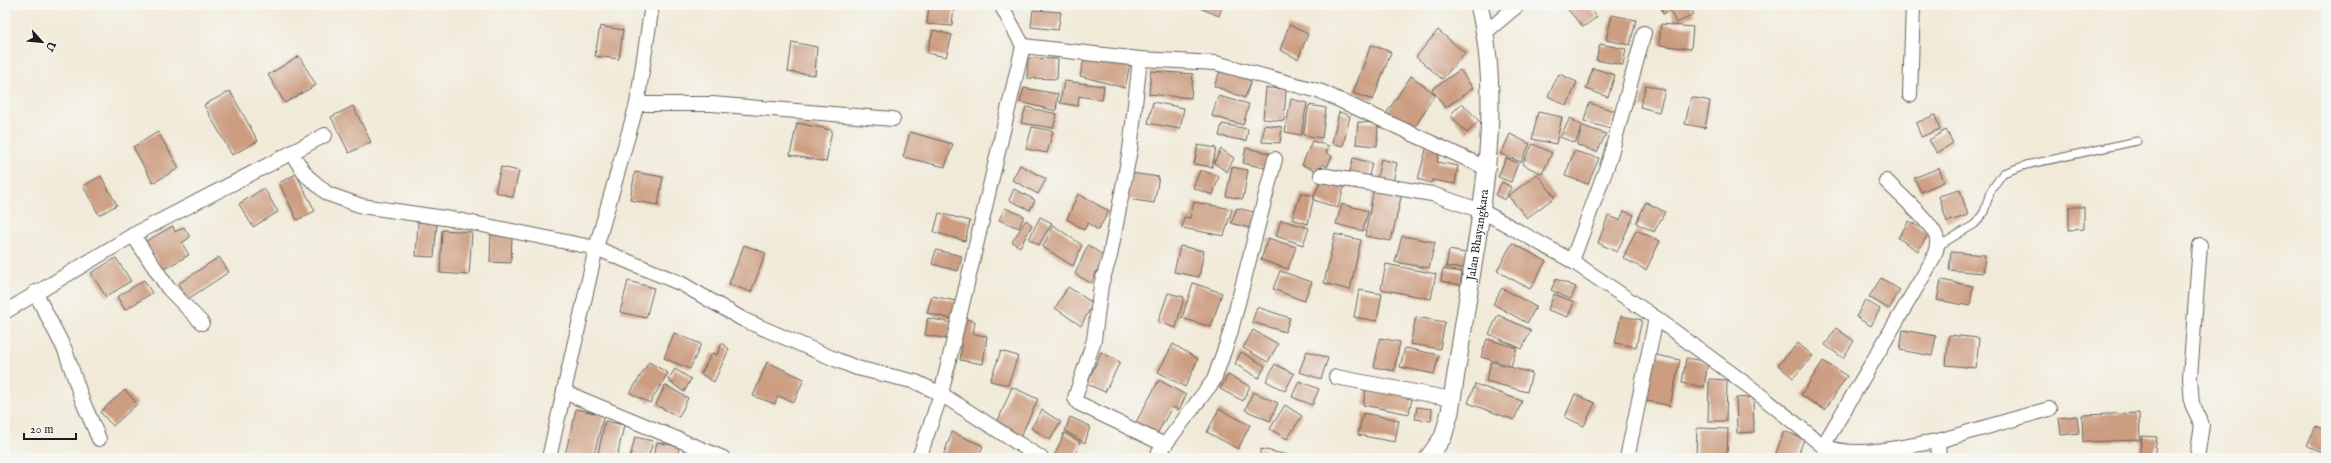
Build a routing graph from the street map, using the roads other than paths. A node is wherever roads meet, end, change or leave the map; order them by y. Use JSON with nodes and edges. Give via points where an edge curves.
{"nodes":[{"id":1,"x":652,"y":5,"type":"edge"},
{"id":2,"x":1001,"y":5,"type":"edge"},
{"id":3,"x":1479,"y":5,"type":"edge"},
{"id":4,"x":1518,"y":5,"type":"edge"},
{"id":5,"x":1913,"y":5,"type":"edge"},
{"id":6,"x":1486,"y":32,"type":"junction"},
{"id":7,"x":1644,"y":33,"type":"dead end"},
{"id":8,"x":1023,"y":46,"type":"junction"},
{"id":9,"x":1140,"y":59,"type":"junction"},
{"id":10,"x":1910,"y":95,"type":"dead end"},
{"id":11,"x":637,"y":104,"type":"junction"},
{"id":12,"x":893,"y":119,"type":"dead end"},
{"id":13,"x":325,"y":135,"type":"dead end"},
{"id":14,"x":2137,"y":141,"type":"dead end"},
{"id":15,"x":291,"y":153,"type":"junction"},
{"id":16,"x":1275,"y":159,"type":"dead end"},
{"id":17,"x":1486,"y":168,"type":"junction"},
{"id":18,"x":1321,"y":176,"type":"dead end"},
{"id":19,"x":1886,"y":181,"type":"dead end"},
{"id":20,"x":1482,"y":211,"type":"junction"},
{"id":21,"x":133,"y":235,"type":"junction"},
{"id":22,"x":2200,"y":245,"type":"dead end"},
{"id":23,"x":1937,"y":247,"type":"junction"},
{"id":24,"x":596,"y":248,"type":"junction"},
{"id":25,"x":1572,"y":261,"type":"junction"},
{"id":26,"x":35,"y":292,"type":"junction"},
{"id":27,"x":5,"y":312,"type":"edge"},
{"id":28,"x":1656,"y":318,"type":"junction"},
{"id":29,"x":202,"y":323,"type":"dead end"},
{"id":30,"x":1336,"y":377,"type":"dead end"},
{"id":31,"x":564,"y":392,"type":"junction"},
{"id":32,"x":941,"y":394,"type":"junction"},
{"id":33,"x":1452,"y":399,"type":"junction"},
{"id":34,"x":2049,"y":409,"type":"dead end"},
{"id":35,"x":99,"y":439,"type":"dead end"},
{"id":36,"x":1938,"y":441,"type":"junction"},
{"id":37,"x":1165,"y":445,"type":"junction"},
{"id":38,"x":1823,"y":446,"type":"junction"},
{"id":39,"x":549,"y":458,"type":"edge"},
{"id":40,"x":722,"y":458,"type":"edge"},
{"id":41,"x":919,"y":458,"type":"edge"},
{"id":42,"x":1042,"y":458,"type":"edge"},
{"id":43,"x":1155,"y":458,"type":"edge"},
{"id":44,"x":1428,"y":458,"type":"edge"},
{"id":45,"x":1627,"y":458,"type":"edge"},
{"id":46,"x":1939,"y":458,"type":"edge"},
{"id":47,"x":2197,"y":458,"type":"edge"}],
"edges":[{"from":1,"to":11,"type":"street"},
{"from":2,"to":8,"type":"street"},
{"from":3,"to":6,"type":"street","name":"Jalan Bhayangkara"},
{"from":4,"to":6,"type":"street"},
{"from":5,"to":10,"type":"street"},
{"from":6,"to":17,"type":"street","name":"Jalan Bhayangkara","via":[[1491,79]]},
{"from":7,"to":25,"type":"street","via":[[1609,161]]},
{"from":8,"to":9,"type":"street"},
{"from":8,"to":32,"type":"street"},
{"from":9,"to":17,"type":"street","via":[[1216,63],[1322,92]]},
{"from":9,"to":37,"type":"street","via":[[1130,150],[1110,256],[1101,286],[1094,340],[1075,398],[1078,403]]},
{"from":11,"to":12,"type":"street","via":[[712,104]]},
{"from":11,"to":24,"type":"street"},
{"from":13,"to":15,"type":"street"},
{"from":14,"to":23,"type":"lane","via":[[2026,165],[2003,173],[1990,192],[1984,212],[1975,224]]},
{"from":15,"to":21,"type":"street"},
{"from":15,"to":24,"type":"street","via":[[307,176],[328,194],[362,206],[458,220]]},
{"from":16,"to":37,"type":"street","via":[[1230,334],[1214,380]]},
{"from":17,"to":20,"type":"street","name":"Jalan Bhayangkara"},
{"from":18,"to":20,"type":"street","via":[[1432,194]]},
{"from":19,"to":23,"type":"street","via":[[1932,227],[1938,239]]},
{"from":20,"to":25,"type":"street"},
{"from":20,"to":33,"type":"street","name":"Jalan Bhayangkara"},
{"from":21,"to":26,"type":"street"},
{"from":21,"to":29,"type":"street","via":[[168,288]]},
{"from":22,"to":47,"type":"street","via":[[2190,377],[2192,404],[2202,425]]},
{"from":23,"to":38,"type":"street","via":[[1932,261]]},
{"from":24,"to":31,"type":"street"},
{"from":24,"to":32,"type":"street","via":[[682,284],[744,320],[837,360],[857,368],[916,382]]},
{"from":25,"to":28,"type":"street"},
{"from":26,"to":27,"type":"street"},
{"from":26,"to":35,"type":"street","via":[[65,350]]},
{"from":28,"to":38,"type":"street","via":[[1754,390]]},
{"from":28,"to":45,"type":"street"},
{"from":30,"to":33,"type":"street"},
{"from":31,"to":39,"type":"street"},
{"from":31,"to":40,"type":"street"},
{"from":32,"to":41,"type":"street"},
{"from":32,"to":42,"type":"street"},
{"from":33,"to":44,"type":"street","name":"Jalan Bhayangkara","via":[[1443,437]]},
{"from":34,"to":36,"type":"street"},
{"from":36,"to":38,"type":"street","via":[[1855,453]]},
{"from":36,"to":46,"type":"street"},
{"from":37,"to":43,"type":"street"}]}
